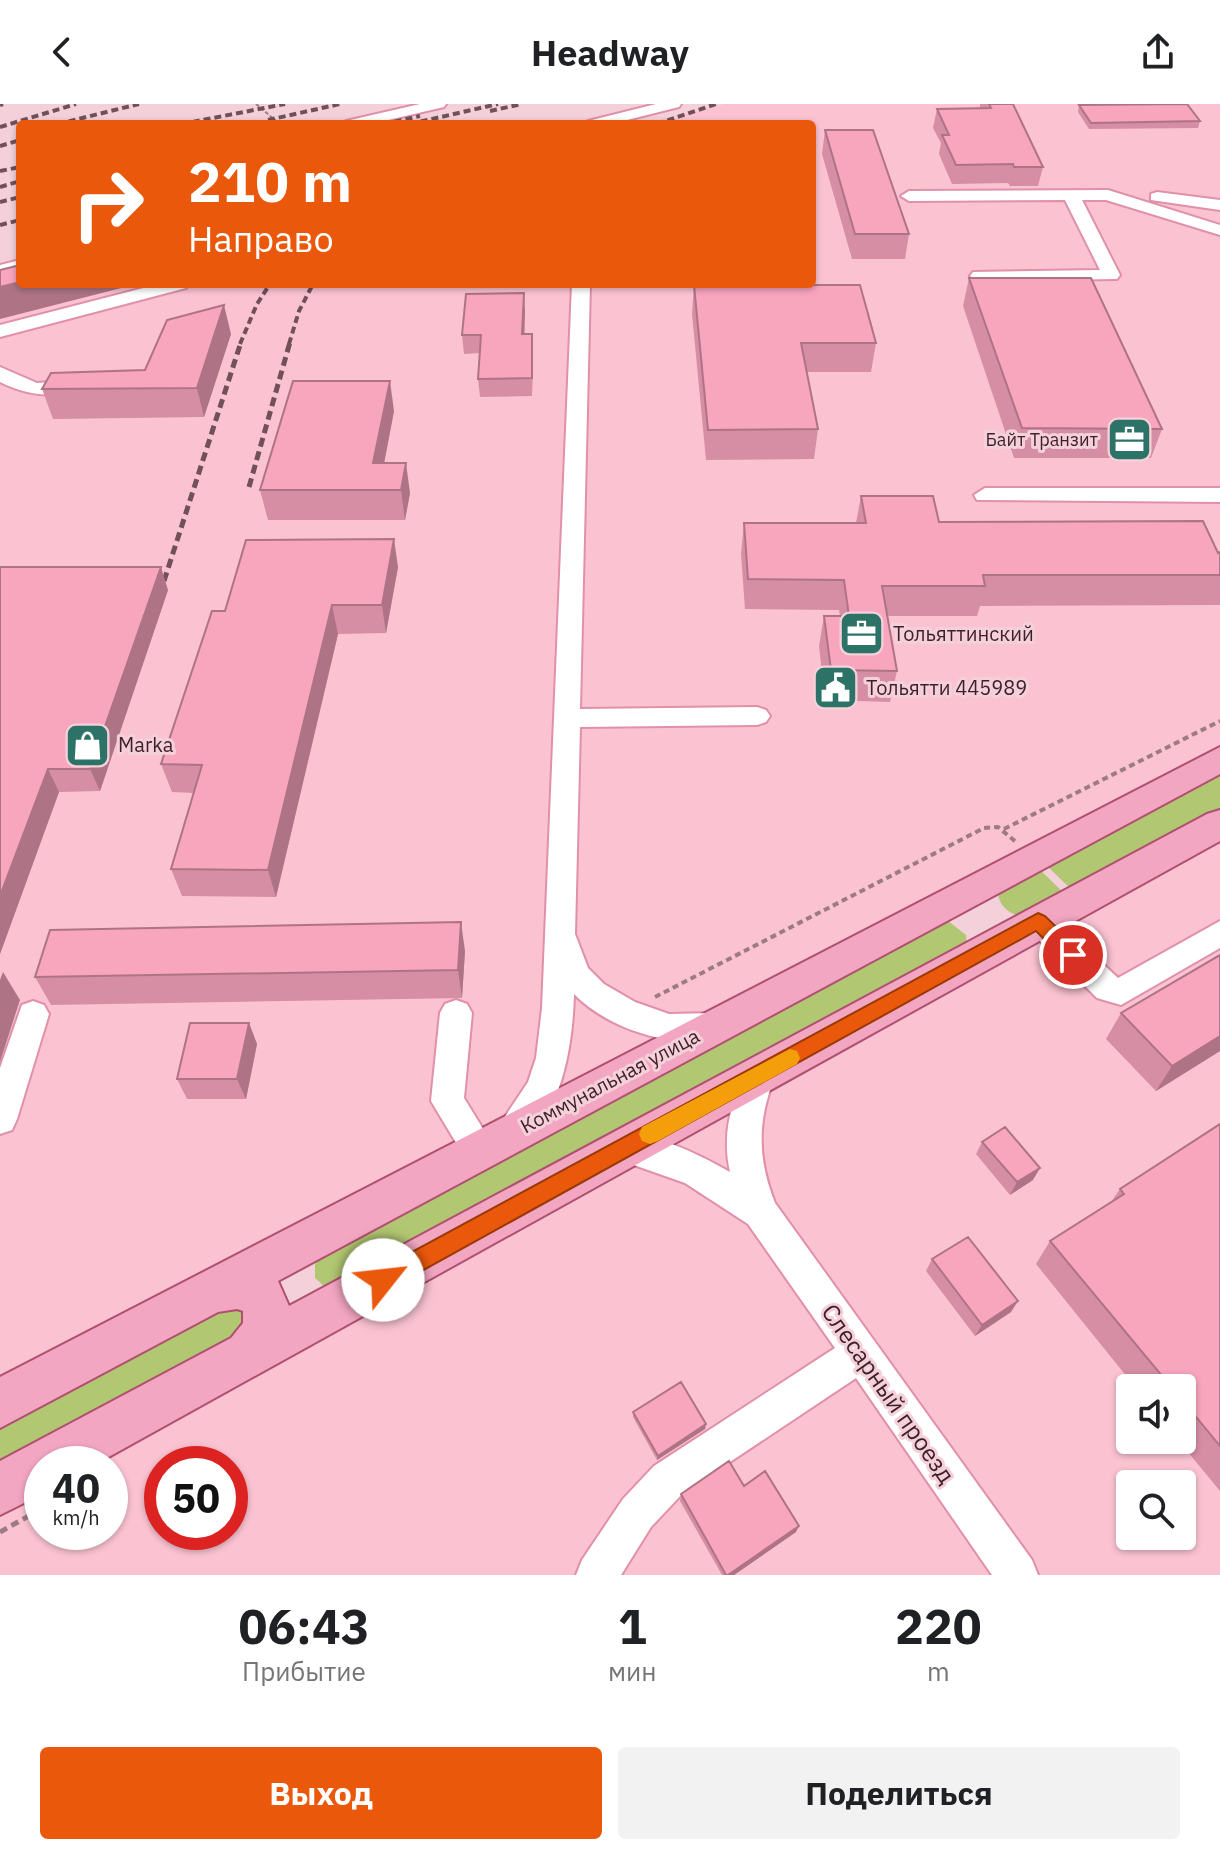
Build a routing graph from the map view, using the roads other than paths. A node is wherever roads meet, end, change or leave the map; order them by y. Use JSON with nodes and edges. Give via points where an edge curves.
{"nodes":[{"id":1,"x":439,"y":104,"type":"edge"},
{"id":2,"x":674,"y":104,"type":"edge"},
{"id":3,"x":369,"y":120,"type":"edge"},
{"id":4,"x":609,"y":120,"type":"edge"},
{"id":5,"x":1071,"y":195,"type":"junction"},
{"id":6,"x":1140,"y":195,"type":"dead end"},
{"id":7,"x":909,"y":196,"type":"dead end"},
{"id":8,"x":1220,"y":205,"type":"edge"},
{"id":9,"x":1220,"y":230,"type":"edge"},
{"id":10,"x":979,"y":276,"type":"edge"},
{"id":11,"x":165,"y":288,"type":"edge"},
{"id":12,"x":581,"y":288,"type":"edge"},
{"id":13,"x":0,"y":331,"type":"edge"},
{"id":14,"x":0,"y":373,"type":"edge"},
{"id":15,"x":102,"y":381,"type":"edge"},
{"id":16,"x":985,"y":495,"type":"dead end"},
{"id":17,"x":1220,"y":495,"type":"edge"},
{"id":18,"x":757,"y":716,"type":"dead end"},
{"id":19,"x":568,"y":718,"type":"junction"},
{"id":20,"x":1220,"y":759,"type":"edge"},
{"id":21,"x":1220,"y":824,"type":"edge"},
{"id":22,"x":981,"y":885,"type":"junction"},
{"id":23,"x":934,"y":910,"type":"junction"},
{"id":24,"x":1032,"y":924,"type":"junction"},
{"id":25,"x":561,"y":931,"type":"junction"},
{"id":26,"x":1220,"y":933,"type":"edge"},
{"id":27,"x":976,"y":955,"type":"junction"},
{"id":28,"x":456,"y":1013,"type":"dead end"},
{"id":29,"x":33,"y":1014,"type":"dead end"},
{"id":30,"x":713,"y":1026,"type":"junction"},
{"id":31,"x":760,"y":1074,"type":"junction"},
{"id":32,"x":0,"y":1119,"type":"edge"},
{"id":33,"x":492,"y":1143,"type":"junction"},
{"id":34,"x":626,"y":1147,"type":"junction"},
{"id":35,"x":761,"y":1213,"type":"junction"},
{"id":36,"x":293,"y":1248,"type":"junction"},
{"id":37,"x":213,"y":1290,"type":"junction"},
{"id":38,"x":329,"y":1310,"type":"junction"},
{"id":39,"x":248,"y":1354,"type":"junction"},
{"id":40,"x":859,"y":1354,"type":"junction"},
{"id":41,"x":0,"y":1403,"type":"edge"},
{"id":42,"x":79,"y":1446,"type":"edge"},
{"id":43,"x":24,"y":1476,"type":"edge"},
{"id":44,"x":0,"y":1489,"type":"edge"},
{"id":45,"x":597,"y":1575,"type":"edge"},
{"id":46,"x":1017,"y":1575,"type":"edge"}],
"edges":[{"from":1,"to":3,"type":"street"},
{"from":2,"to":4,"type":"street"},
{"from":5,"to":7,"type":"street"},
{"from":5,"to":9,"type":"street","via":[[1108,195]]},
{"from":5,"to":10,"type":"street","via":[[1111,275]]},
{"from":6,"to":8,"type":"street"},
{"from":11,"to":13,"type":"street"},
{"from":12,"to":19,"type":"street"},
{"from":14,"to":15,"type":"street","via":[[17,385],[56,391]]},
{"from":16,"to":17,"type":"street"},
{"from":18,"to":19,"type":"street"},
{"from":19,"to":25,"type":"street"},
{"from":20,"to":22,"type":"main road","name":"Коммунальная улица"},
{"from":21,"to":24,"type":"main road"},
{"from":22,"to":23,"type":"main road","name":"Коммунальная улица"},
{"from":22,"to":24,"type":"main road","via":[[988,913],[1004,924]]},
{"from":23,"to":27,"type":"main road","via":[[955,912],[970,921],[978,936]]},
{"from":23,"to":30,"type":"main road","name":"Коммунальная улица"},
{"from":24,"to":26,"type":"street","via":[[1108,989],[1121,992]]},
{"from":24,"to":27,"type":"main road"},
{"from":25,"to":30,"type":"street","via":[[575,975],[593,993],[625,1012],[669,1027]]},
{"from":25,"to":33,"type":"street","via":[[552,1063],[536,1104]]},
{"from":27,"to":31,"type":"main road"},
{"from":28,"to":33,"type":"street","via":[[447,1101]]},
{"from":29,"to":32,"type":"street"},
{"from":30,"to":33,"type":"main road","name":"Коммунальная улица"},
{"from":31,"to":34,"type":"main road"},
{"from":31,"to":35,"type":"street","name":"Слесарный проезд","via":[[746,1104],[741,1148]]},
{"from":33,"to":36,"type":"main road","name":"Коммунальная улица"},
{"from":34,"to":35,"type":"street","name":"Слесарный проезд","via":[[703,1173]]},
{"from":34,"to":38,"type":"main road"},
{"from":35,"to":40,"type":"street","name":"Слесарный проезд"},
{"from":36,"to":37,"type":"main road","name":"Коммунальная улица"},
{"from":36,"to":38,"type":"main road","via":[[280,1269],[282,1297],[295,1306]]},
{"from":37,"to":39,"type":"main road","via":[[242,1286],[264,1300],[264,1333]]},
{"from":37,"to":41,"type":"main road","name":"Коммунальная улица"},
{"from":38,"to":39,"type":"main road"},
{"from":39,"to":42,"type":"main road"},
{"from":40,"to":45,"type":"street","via":[[668,1480],[637,1513]]},
{"from":40,"to":46,"type":"street","name":"Слесарный проезд"},
{"from":43,"to":44,"type":"main road"}]}
